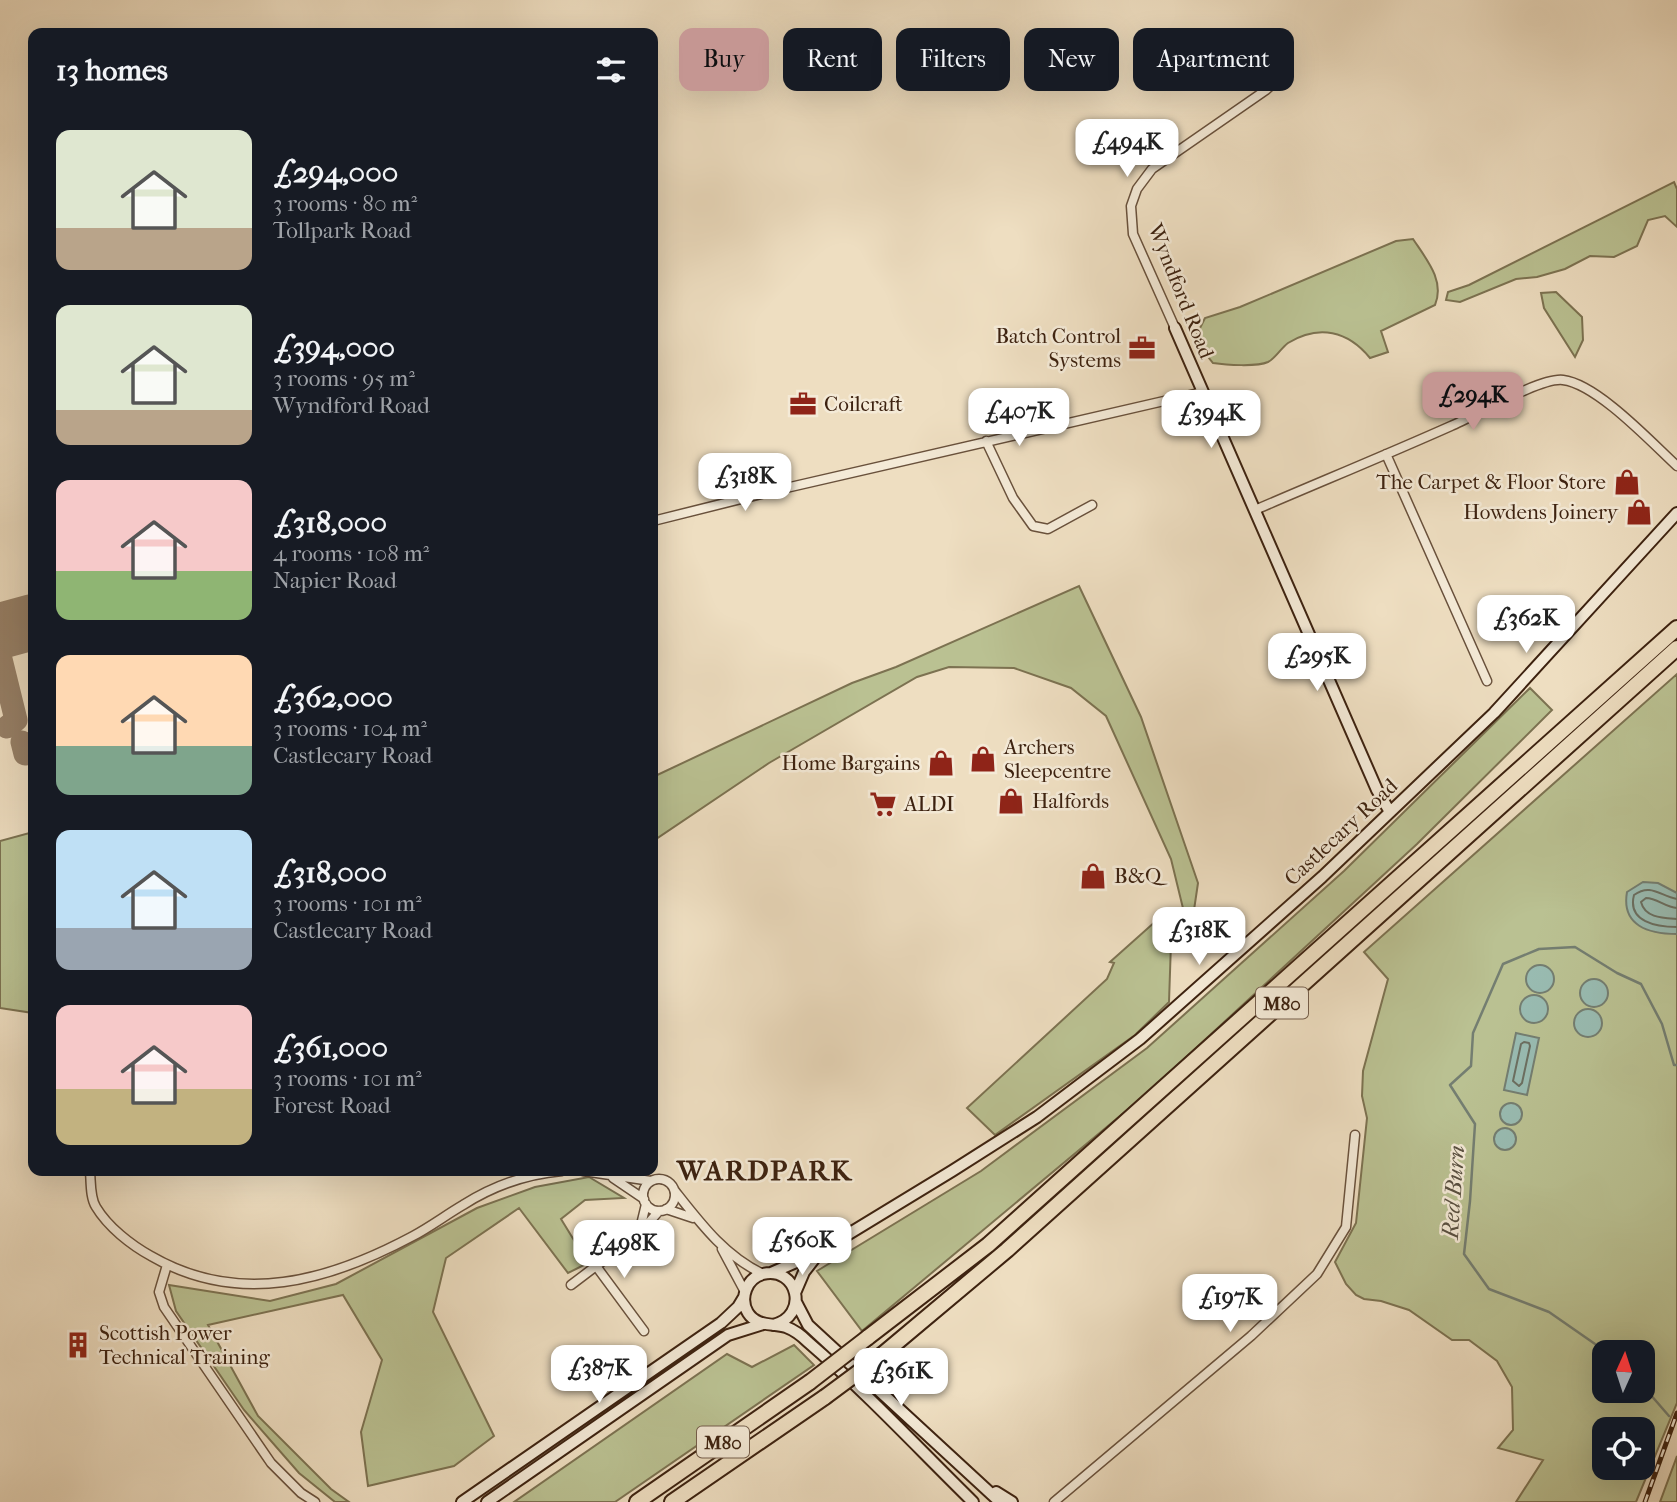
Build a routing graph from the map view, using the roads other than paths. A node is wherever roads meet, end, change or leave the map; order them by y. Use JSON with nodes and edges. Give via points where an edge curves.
{"nodes":[{"id":1,"x":1265,"y":91,"type":"edge"},
{"id":2,"x":1175,"y":328,"type":"joint"},
{"id":3,"x":1203,"y":392,"type":"junction"},
{"id":4,"x":986,"y":441,"type":"junction"},
{"id":5,"x":1386,"y":454,"type":"junction"},
{"id":6,"x":1677,"y":466,"type":"edge"},
{"id":7,"x":1092,"y":505,"type":"dead end"},
{"id":8,"x":1255,"y":510,"type":"junction"},
{"id":9,"x":1677,"y":513,"type":"edge"},
{"id":10,"x":658,"y":521,"type":"edge"},
{"id":11,"x":1677,"y":628,"type":"edge"},
{"id":12,"x":1677,"y":648,"type":"edge"},
{"id":13,"x":1487,"y":681,"type":"dead end"},
{"id":14,"x":1390,"y":812,"type":"junction"},
{"id":15,"x":1355,"y":1135,"type":"dead end"},
{"id":16,"x":91,"y":1176,"type":"edge"},
{"id":17,"x":531,"y":1176,"type":"edge"},
{"id":18,"x":608,"y":1176,"type":"edge"},
{"id":19,"x":620,"y":1176,"type":"edge"},
{"id":20,"x":651,"y":1181,"type":"junction"},
{"id":21,"x":675,"y":1191,"type":"junction"},
{"id":22,"x":645,"y":1202,"type":"junction"},
{"id":23,"x":662,"y":1210,"type":"junction"},
{"id":24,"x":696,"y":1219,"type":"junction"},
{"id":25,"x":638,"y":1235,"type":"junction"},
{"id":26,"x":718,"y":1243,"type":"junction"},
{"id":27,"x":819,"y":1252,"type":"junction"},
{"id":28,"x":167,"y":1265,"type":"junction"},
{"id":29,"x":596,"y":1266,"type":"junction"},
{"id":30,"x":767,"y":1274,"type":"junction"},
{"id":31,"x":571,"y":1285,"type":"dead end"},
{"id":32,"x":745,"y":1294,"type":"junction"},
{"id":33,"x":796,"y":1298,"type":"junction"},
{"id":34,"x":768,"y":1325,"type":"junction"},
{"id":35,"x":644,"y":1331,"type":"dead end"},
{"id":36,"x":973,"y":1477,"type":"junction"},
{"id":37,"x":315,"y":1502,"type":"edge"},
{"id":38,"x":462,"y":1502,"type":"edge"},
{"id":39,"x":486,"y":1502,"type":"edge"},
{"id":40,"x":637,"y":1502,"type":"edge"},
{"id":41,"x":672,"y":1502,"type":"edge"},
{"id":42,"x":971,"y":1502,"type":"edge"},
{"id":43,"x":1000,"y":1502,"type":"edge"},
{"id":44,"x":1012,"y":1502,"type":"edge"},
{"id":45,"x":1054,"y":1502,"type":"edge"}],
"edges":[{"from":1,"to":2,"type":"street","name":"Wyndford Road","via":[[1152,169],[1137,189],[1131,206],[1133,234]]},
{"from":2,"to":3,"type":"main road","name":"Wyndford Road"},
{"from":3,"to":4,"type":"street"},
{"from":3,"to":8,"type":"main road","name":"Wyndford Road"},
{"from":4,"to":7,"type":"street","via":[[1032,526],[1048,529]]},
{"from":4,"to":10,"type":"street"},
{"from":5,"to":6,"type":"street","via":[[1561,379],[1603,399]]},
{"from":5,"to":8,"type":"street"},
{"from":5,"to":13,"type":"street"},
{"from":8,"to":14,"type":"main road","name":"Wyndford Road"},
{"from":9,"to":14,"type":"main road","name":"Castlecary Road","via":[[1494,713]]},
{"from":11,"to":40,"type":"highway","number":"M80","bridge":true,"via":[[989,1245],[810,1382]]},
{"from":12,"to":41,"type":"highway","number":"M80","bridge":true,"via":[[1007,1250],[883,1354]]},
{"from":14,"to":27,"type":"main road","name":"Castlecary Road","via":[[1112,1061],[1037,1117]]},
{"from":15,"to":45,"type":"street","via":[[1346,1227],[1317,1274],[1251,1336]]},
{"from":16,"to":28,"type":"street","via":[[95,1207],[120,1234]]},
{"from":17,"to":28,"type":"street","via":[[509,1182],[414,1236],[349,1265],[277,1285],[235,1285]]},
{"from":18,"to":22,"type":"street"},
{"from":19,"to":20,"type":"street"},
{"from":20,"to":21,"type":"street","via":[[666,1180]]},
{"from":20,"to":22,"type":"street","via":[[644,1191]]},
{"from":21,"to":23,"type":"street","via":[[674,1201]]},
{"from":21,"to":24,"type":"street"},
{"from":22,"to":23,"type":"street"},
{"from":22,"to":25,"type":"street"},
{"from":23,"to":24,"type":"street"},
{"from":23,"to":25,"type":"street"},
{"from":24,"to":26,"type":"street"},
{"from":25,"to":29,"type":"street"},
{"from":26,"to":30,"type":"street","via":[[742,1263]]},
{"from":26,"to":32,"type":"street"},
{"from":27,"to":30,"type":"main road","name":"Castlecary Road"},
{"from":27,"to":33,"type":"main road","name":"Castlecary Road","via":[[804,1272]]},
{"from":28,"to":37,"type":"street","via":[[159,1292],[164,1307],[271,1463]]},
{"from":29,"to":31,"type":"street"},
{"from":29,"to":35,"type":"street"},
{"from":30,"to":32,"type":"main road","via":[[753,1279]]},
{"from":30,"to":33,"type":"main road","via":[[784,1277]]},
{"from":32,"to":34,"type":"main road","via":[[750,1315]]},
{"from":32,"to":38,"type":"main road","via":[[721,1323]]},
{"from":33,"to":34,"type":"main road","via":[[789,1317]]},
{"from":33,"to":36,"type":"main road","via":[[808,1325]]},
{"from":34,"to":39,"type":"main road","via":[[728,1335]]},
{"from":34,"to":42,"type":"main road","via":[[790,1328],[806,1340]]},
{"from":36,"to":43,"type":"main road"},
{"from":36,"to":44,"type":"main road"}]}
